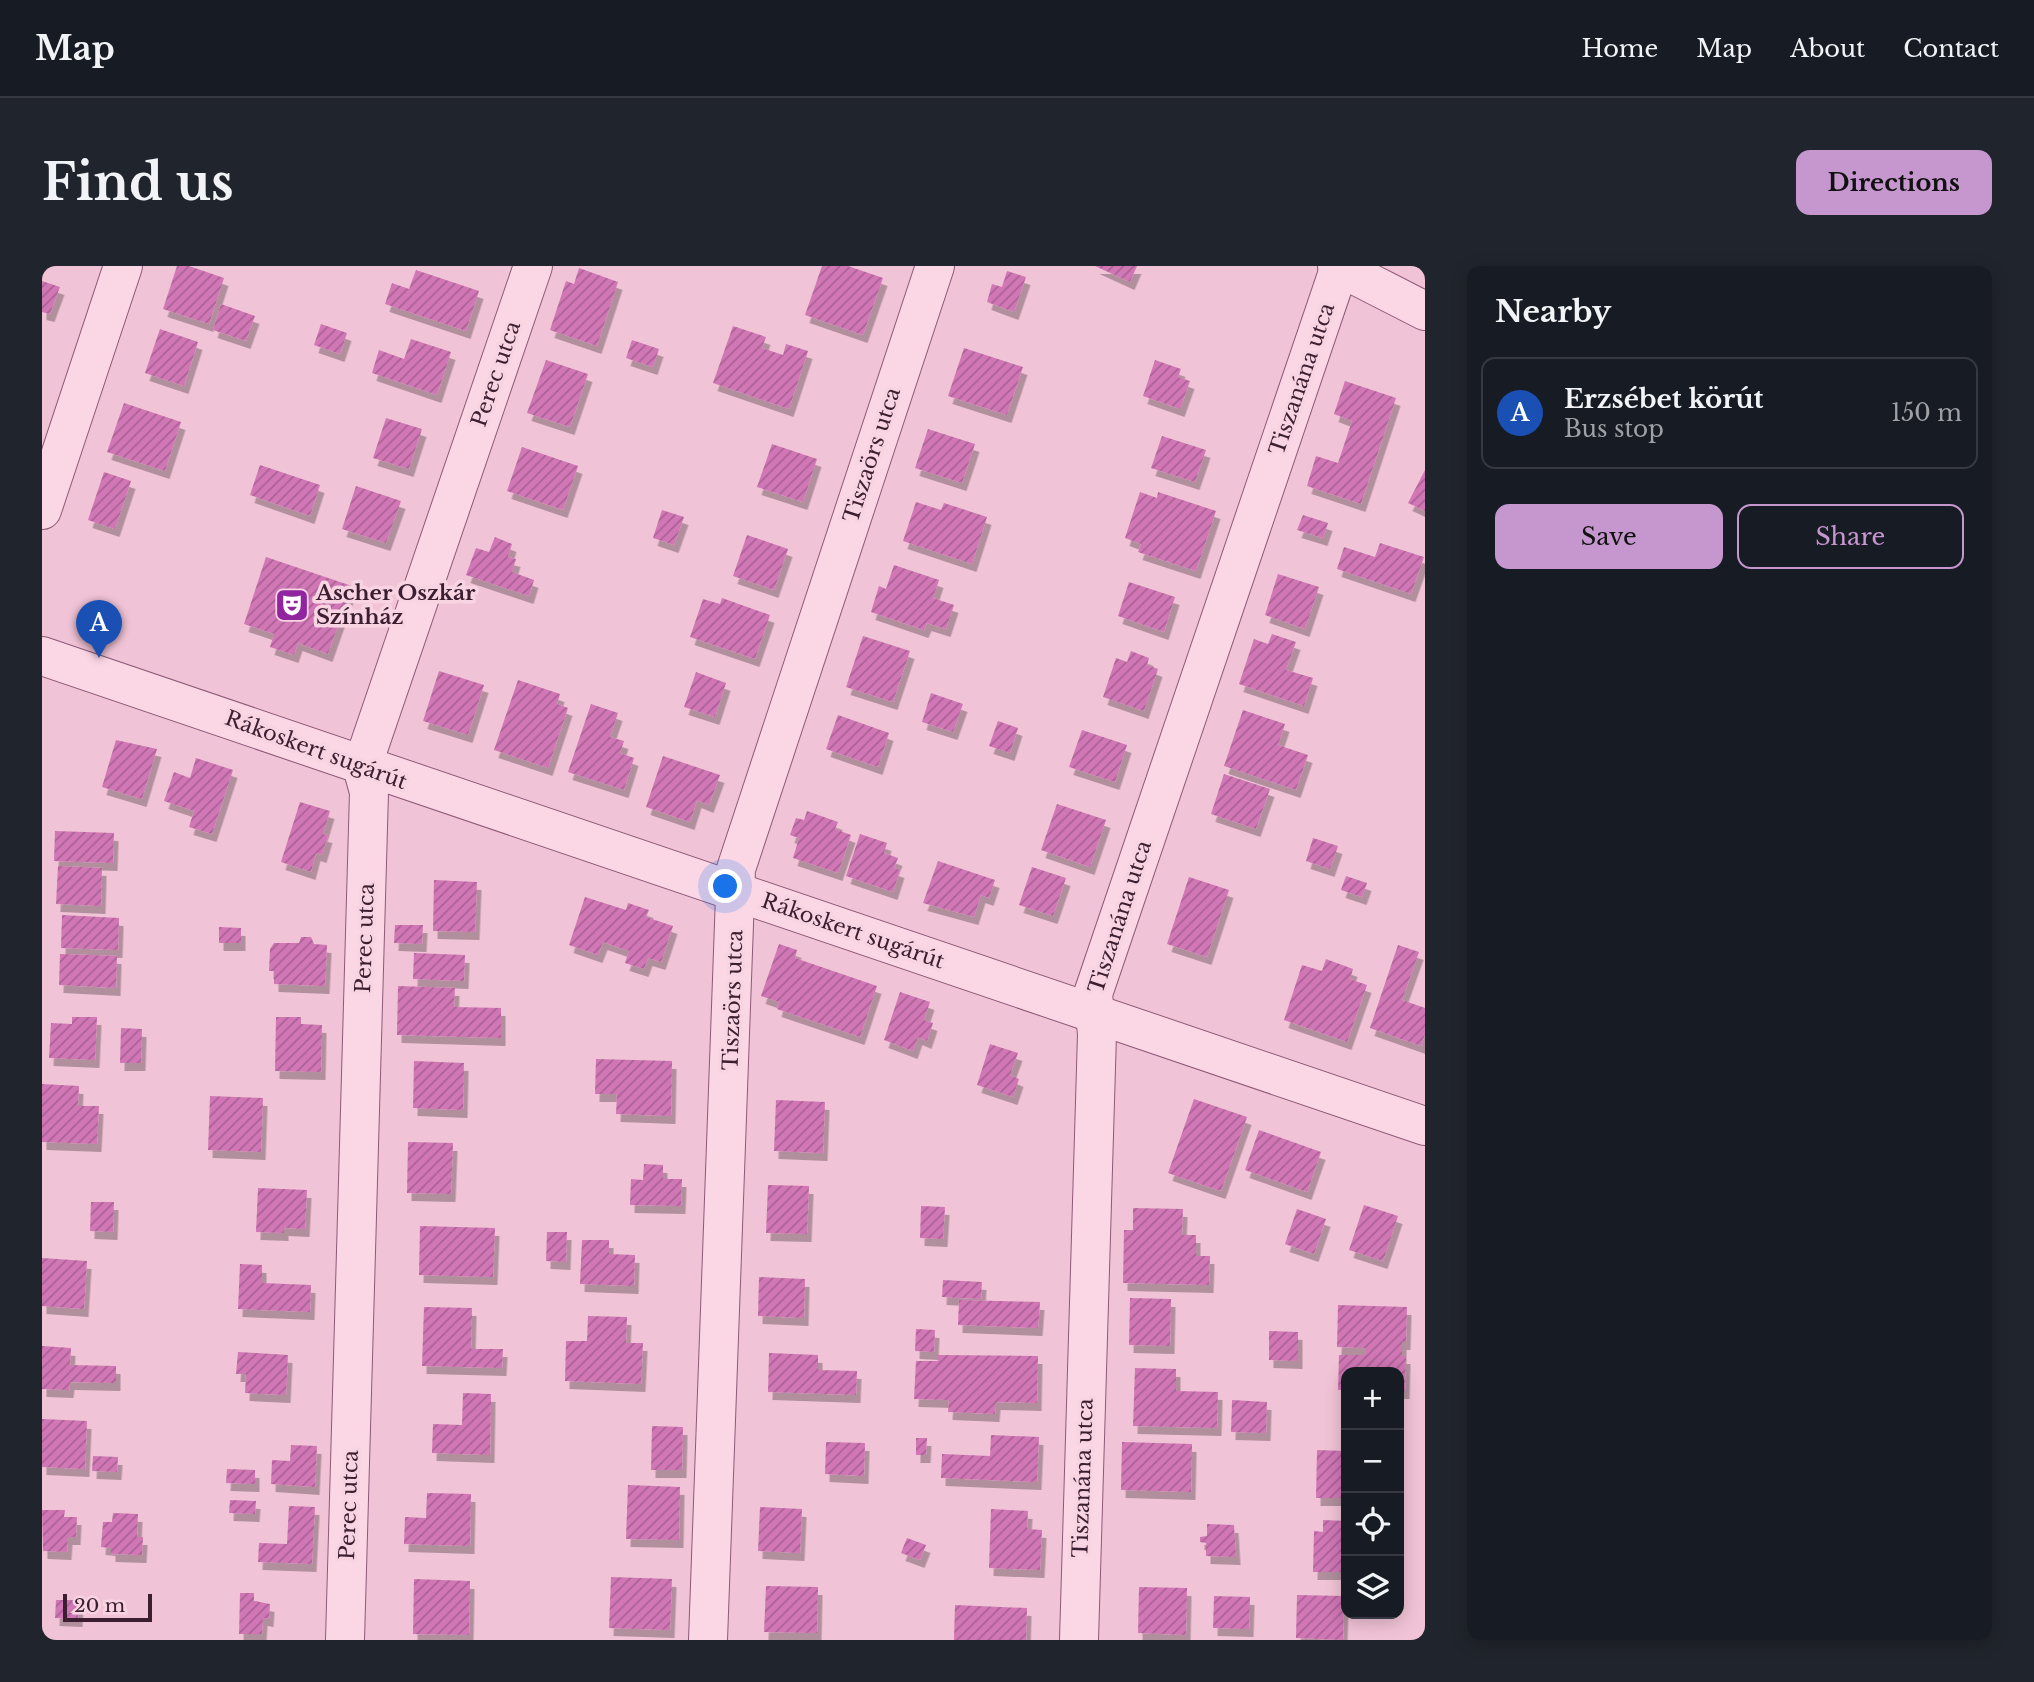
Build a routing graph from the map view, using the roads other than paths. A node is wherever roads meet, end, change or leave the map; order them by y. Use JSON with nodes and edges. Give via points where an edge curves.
{"nodes":[{"id":1,"x":123,"y":266,"type":"edge"},
{"id":2,"x":533,"y":266,"type":"edge"},
{"id":3,"x":935,"y":266,"type":"edge"},
{"id":4,"x":1339,"y":266,"type":"edge"},
{"id":5,"x":1425,"y":311,"type":"edge"},
{"id":6,"x":42,"y":510,"type":"edge"},
{"id":7,"x":42,"y":656,"type":"edge"},
{"id":8,"x":362,"y":767,"type":"junction"},
{"id":9,"x":735,"y":891,"type":"junction"},
{"id":10,"x":1092,"y":1012,"type":"junction"},
{"id":11,"x":1425,"y":1126,"type":"edge"},
{"id":12,"x":345,"y":1640,"type":"edge"},
{"id":13,"x":708,"y":1640,"type":"edge"},
{"id":14,"x":1079,"y":1640,"type":"edge"}],
"edges":[{"from":1,"to":6,"type":"street"},
{"from":2,"to":8,"type":"street","name":"Perec utca"},
{"from":3,"to":9,"type":"street","name":"Tiszaörs utca","via":[[741,847]]},
{"from":4,"to":5,"type":"street"},
{"from":4,"to":10,"type":"street","name":"Tiszanána utca","via":[[1093,994]]},
{"from":7,"to":8,"type":"street","name":"Rákoskert sugárút"},
{"from":8,"to":9,"type":"street","name":"Rákoskert sugárút"},
{"from":8,"to":12,"type":"street","name":"Perec utca","via":[[369,792]]},
{"from":9,"to":10,"type":"street","name":"Rákoskert sugárút"},
{"from":9,"to":13,"type":"street","name":"Tiszaörs utca"},
{"from":10,"to":11,"type":"street","name":"Rákoskert sugárút"},
{"from":10,"to":14,"type":"street","name":"Tiszanána utca","via":[[1097,1034]]}]}
